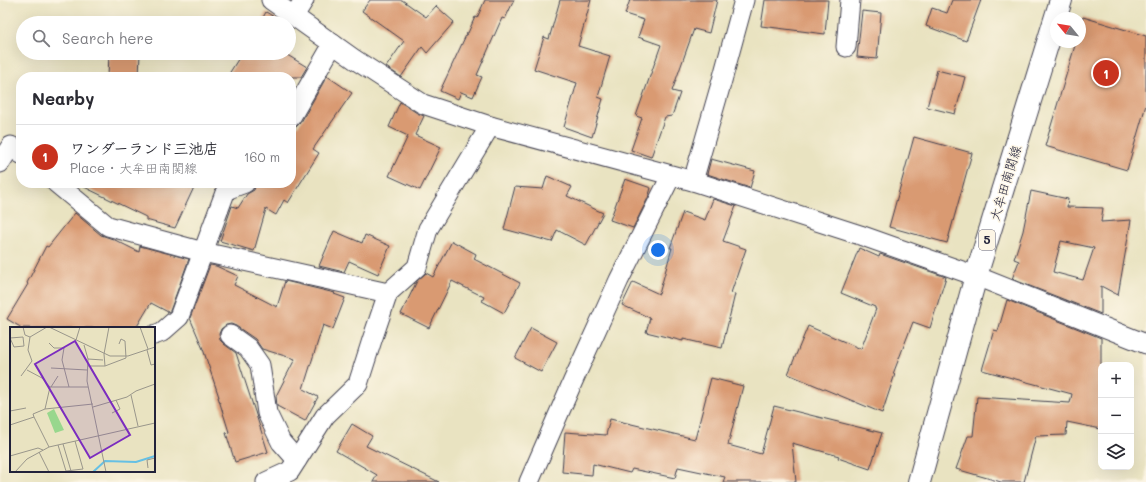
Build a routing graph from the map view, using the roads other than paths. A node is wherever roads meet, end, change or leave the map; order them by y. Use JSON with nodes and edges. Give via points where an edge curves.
{"nodes":[{"id":1,"x":271,"y":0,"type":"edge"},
{"id":2,"x":304,"y":0,"type":"edge"},
{"id":3,"x":744,"y":0,"type":"edge"},
{"id":4,"x":850,"y":0,"type":"edge"},
{"id":5,"x":1061,"y":0,"type":"edge"},
{"id":6,"x":294,"y":16,"type":"joint"},
{"id":7,"x":296,"y":17,"type":"edge"},
{"id":8,"x":333,"y":44,"type":"junction"},
{"id":9,"x":846,"y":48,"type":"dead end"},
{"id":10,"x":296,"y":108,"type":"edge"},
{"id":11,"x":490,"y":126,"type":"junction"},
{"id":12,"x":16,"y":150,"type":"edge"},
{"id":13,"x":0,"y":163,"type":"edge"},
{"id":14,"x":671,"y":176,"type":"junction"},
{"id":15,"x":692,"y":181,"type":"junction"},
{"id":16,"x":62,"y":188,"type":"edge"},
{"id":17,"x":231,"y":188,"type":"edge"},
{"id":18,"x":203,"y":252,"type":"junction"},
{"id":19,"x":976,"y":276,"type":"junction"},
{"id":20,"x":388,"y":293,"type":"junction"},
{"id":21,"x":155,"y":335,"type":"edge"},
{"id":22,"x":230,"y":335,"type":"dead end"},
{"id":23,"x":1146,"y":344,"type":"edge"},
{"id":24,"x":294,"y":471,"type":"edge"},
{"id":25,"x":266,"y":482,"type":"edge"},
{"id":26,"x":529,"y":482,"type":"edge"},
{"id":27,"x":919,"y":482,"type":"edge"}],
"edges":[{"from":1,"to":6,"type":"street"},
{"from":2,"to":6,"type":"street"},
{"from":3,"to":15,"type":"street"},
{"from":4,"to":9,"type":"street"},
{"from":5,"to":19,"type":"main road","name":"大牟田南関線","number":"5"},
{"from":7,"to":8,"type":"street"},
{"from":8,"to":10,"type":"street"},
{"from":8,"to":11,"type":"street","via":[[423,104]]},
{"from":11,"to":14,"type":"street"},
{"from":11,"to":20,"type":"street","via":[[428,229],[417,268]]},
{"from":12,"to":13,"type":"street","via":[[11,146]]},
{"from":14,"to":15,"type":"street"},
{"from":14,"to":26,"type":"street","via":[[619,280]]},
{"from":15,"to":19,"type":"street","via":[[860,235]]},
{"from":16,"to":18,"type":"street","via":[[108,226]]},
{"from":17,"to":18,"type":"street","via":[[226,190]]},
{"from":18,"to":20,"type":"street"},
{"from":18,"to":21,"type":"street","via":[[179,317],[162,332]]},
{"from":19,"to":23,"type":"street"},
{"from":19,"to":27,"type":"main road","name":"大牟田南関線","number":"5"},
{"from":20,"to":24,"type":"street","via":[[358,384],[325,416]]},
{"from":22,"to":24,"type":"street","via":[[248,348],[260,365],[267,413]]},
{"from":24,"to":25,"type":"street"}]}
